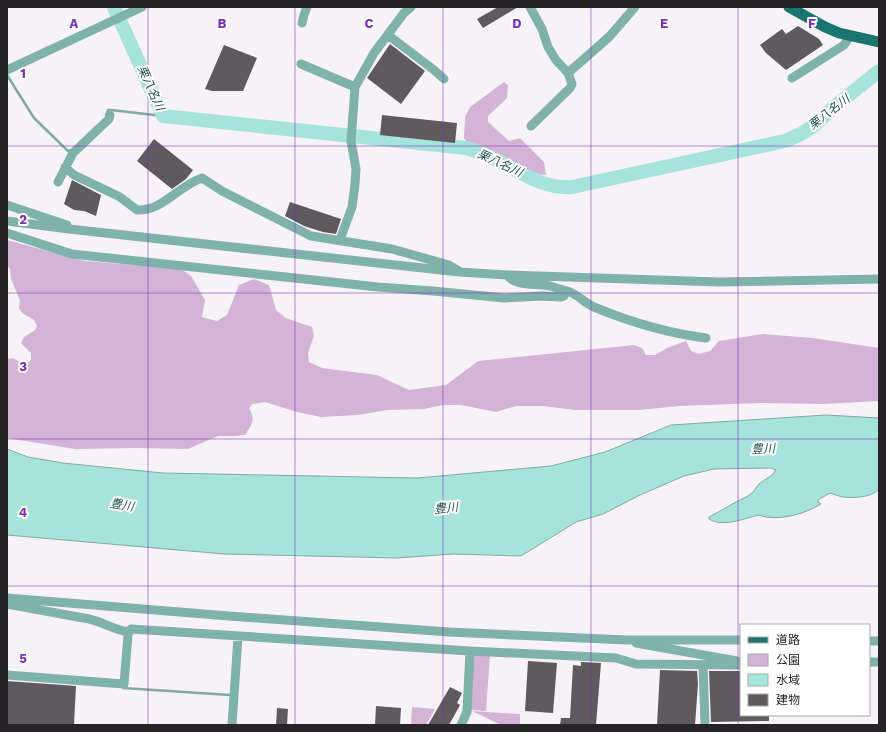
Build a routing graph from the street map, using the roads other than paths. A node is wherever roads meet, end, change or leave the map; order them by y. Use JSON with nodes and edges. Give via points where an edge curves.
{"nodes":[{"id":1,"x":142,"y":7,"type":"edge"},
{"id":2,"x":307,"y":7,"type":"edge"},
{"id":3,"x":411,"y":7,"type":"edge"},
{"id":4,"x":530,"y":7,"type":"edge"},
{"id":5,"x":636,"y":7,"type":"edge"},
{"id":6,"x":789,"y":7,"type":"edge"},
{"id":7,"x":302,"y":23,"type":"dead end"},
{"id":8,"x":388,"y":35,"type":"junction"},
{"id":9,"x":850,"y":36,"type":"junction"},
{"id":10,"x":879,"y":42,"type":"edge"},
{"id":11,"x":301,"y":64,"type":"dead end"},
{"id":12,"x":7,"y":70,"type":"edge"},
{"id":13,"x":568,"y":74,"type":"junction"},
{"id":14,"x":792,"y":78,"type":"dead end"},
{"id":15,"x":444,"y":79,"type":"dead end"},
{"id":16,"x":355,"y":87,"type":"junction"},
{"id":17,"x":110,"y":115,"type":"dead end"},
{"id":18,"x":531,"y":126,"type":"dead end"},
{"id":19,"x":65,"y":167,"type":"junction"},
{"id":20,"x":58,"y":182,"type":"dead end"},
{"id":21,"x":7,"y":205,"type":"edge"},
{"id":22,"x":7,"y":221,"type":"edge"},
{"id":23,"x":69,"y":229,"type":"junction"},
{"id":24,"x":7,"y":233,"type":"edge"},
{"id":25,"x":341,"y":240,"type":"junction"},
{"id":26,"x":459,"y":272,"type":"junction"},
{"id":27,"x":507,"y":275,"type":"junction"},
{"id":28,"x":879,"y":279,"type":"edge"},
{"id":29,"x":563,"y":290,"type":"junction"},
{"id":30,"x":706,"y":338,"type":"dead end"},
{"id":31,"x":7,"y":598,"type":"edge"},
{"id":32,"x":7,"y":604,"type":"edge"},
{"id":33,"x":128,"y":632,"type":"junction"},
{"id":34,"x":238,"y":637,"type":"junction"},
{"id":35,"x":627,"y":640,"type":"junction"},
{"id":36,"x":740,"y":640,"type":"edge"},
{"id":37,"x":470,"y":651,"type":"junction"},
{"id":38,"x":740,"y":663,"type":"edge"},
{"id":39,"x":740,"y":663,"type":"edge"},
{"id":40,"x":703,"y":665,"type":"junction"},
{"id":41,"x":7,"y":675,"type":"edge"},
{"id":42,"x":232,"y":725,"type":"edge"},
{"id":43,"x":461,"y":725,"type":"edge"},
{"id":44,"x":705,"y":725,"type":"edge"}],
"edges":[{"from":1,"to":12,"type":"street"},
{"from":2,"to":7,"type":"street"},
{"from":3,"to":8,"type":"street"},
{"from":4,"to":13,"type":"street","via":[[548,46]]},
{"from":5,"to":13,"type":"street","via":[[609,37]]},
{"from":6,"to":9,"type":"main road","via":[[825,27]]},
{"from":8,"to":15,"type":"street"},
{"from":8,"to":16,"type":"street","via":[[374,53]]},
{"from":9,"to":10,"type":"main road"},
{"from":9,"to":14,"type":"street","via":[[844,45]]},
{"from":11,"to":16,"type":"street"},
{"from":13,"to":18,"type":"street","via":[[572,84],[570,88]]},
{"from":16,"to":25,"type":"street","via":[[351,140],[356,169],[355,184],[352,207]]},
{"from":17,"to":19,"type":"street","via":[[109,119],[73,153]]},
{"from":19,"to":20,"type":"street"},
{"from":19,"to":25,"type":"street","via":[[74,175],[120,198],[137,210],[155,207],[202,178],[222,191],[311,236]]},
{"from":21,"to":23,"type":"street","via":[[66,224]]},
{"from":22,"to":23,"type":"street"},
{"from":23,"to":26,"type":"street"},
{"from":24,"to":29,"type":"street","via":[[72,254],[378,287],[504,298],[561,297],[565,293]]},
{"from":25,"to":26,"type":"street","via":[[392,249],[449,265]]},
{"from":26,"to":27,"type":"street"},
{"from":27,"to":28,"type":"street","via":[[719,282]]},
{"from":27,"to":29,"type":"street","via":[[515,282]]},
{"from":29,"to":30,"type":"street","via":[[581,301],[632,322],[680,335]]},
{"from":31,"to":35,"type":"street","via":[[449,632]]},
{"from":32,"to":33,"type":"street","via":[[89,619]]},
{"from":33,"to":34,"type":"street","via":[[131,629]]},
{"from":33,"to":41,"type":"street","via":[[124,684]]},
{"from":34,"to":37,"type":"street"},
{"from":34,"to":42,"type":"street"},
{"from":35,"to":36,"type":"street"},
{"from":35,"to":38,"type":"street","via":[[641,645]]},
{"from":37,"to":40,"type":"street","via":[[616,658],[636,664]]},
{"from":37,"to":43,"type":"street","via":[[467,712]]},
{"from":39,"to":40,"type":"street"},
{"from":40,"to":44,"type":"street"}]}
